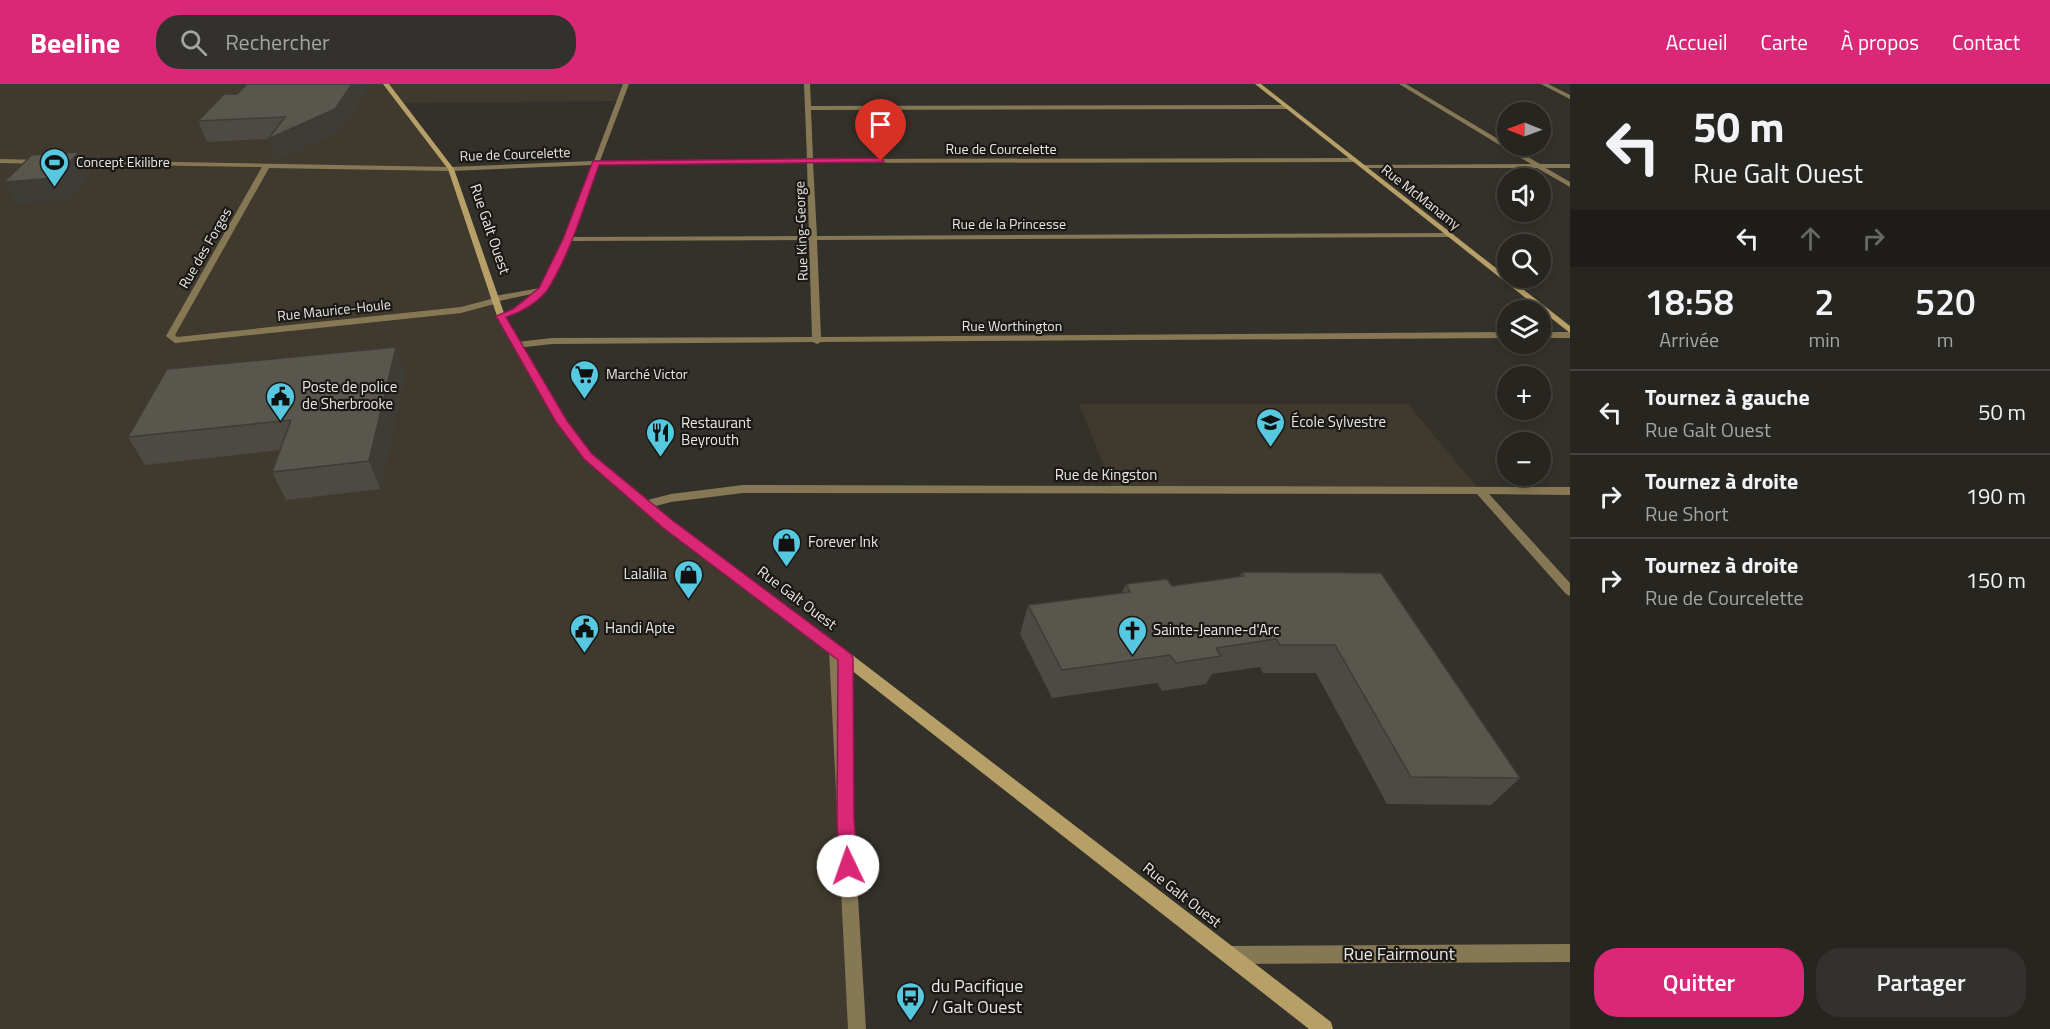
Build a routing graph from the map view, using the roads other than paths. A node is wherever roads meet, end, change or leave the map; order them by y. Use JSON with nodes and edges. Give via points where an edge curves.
{"nodes":[{"id":1,"x":386,"y":84,"type":"edge"},
{"id":2,"x":626,"y":84,"type":"edge"},
{"id":3,"x":807,"y":84,"type":"edge"},
{"id":4,"x":1258,"y":84,"type":"edge"},
{"id":5,"x":1402,"y":84,"type":"edge"},
{"id":6,"x":1544,"y":84,"type":"edge"},
{"id":7,"x":1570,"y":97,"type":"edge"},
{"id":8,"x":1287,"y":106,"type":"junction"},
{"id":9,"x":808,"y":108,"type":"junction"},
{"id":10,"x":0,"y":160,"type":"edge"},
{"id":11,"x":1355,"y":160,"type":"junction"},
{"id":12,"x":810,"y":161,"type":"junction"},
{"id":13,"x":47,"y":162,"type":"edge"},
{"id":14,"x":59,"y":162,"type":"edge"},
{"id":15,"x":596,"y":163,"type":"junction"},
{"id":16,"x":1539,"y":166,"type":"junction"},
{"id":17,"x":1570,"y":166,"type":"edge"},
{"id":18,"x":266,"y":167,"type":"junction"},
{"id":19,"x":1364,"y":167,"type":"junction"},
{"id":20,"x":451,"y":169,"type":"junction"},
{"id":21,"x":1570,"y":185,"type":"edge"},
{"id":22,"x":1450,"y":235,"type":"junction"},
{"id":23,"x":813,"y":238,"type":"junction"},
{"id":24,"x":568,"y":239,"type":"junction"},
{"id":25,"x":543,"y":290,"type":"junction"},
{"id":26,"x":495,"y":300,"type":"junction"},
{"id":27,"x":501,"y":316,"type":"junction"},
{"id":28,"x":1570,"y":330,"type":"edge"},
{"id":29,"x":1497,"y":335,"type":"edge"},
{"id":30,"x":1551,"y":335,"type":"edge"},
{"id":31,"x":1570,"y":335,"type":"edge"},
{"id":32,"x":175,"y":340,"type":"joint"},
{"id":33,"x":817,"y":341,"type":"junction"},
{"id":34,"x":517,"y":345,"type":"junction"},
{"id":35,"x":1480,"y":491,"type":"junction"},
{"id":36,"x":1570,"y":491,"type":"edge"},
{"id":37,"x":644,"y":505,"type":"junction"},
{"id":38,"x":1570,"y":591,"type":"edge"},
{"id":39,"x":841,"y":654,"type":"junction"},
{"id":40,"x":1570,"y":953,"type":"edge"},
{"id":41,"x":1229,"y":955,"type":"junction"},
{"id":42,"x":857,"y":1029,"type":"edge"},
{"id":43,"x":1324,"y":1029,"type":"edge"}],
"edges":[{"from":1,"to":20,"type":"main road","name":"Rue Galt Ouest"},
{"from":2,"to":15,"type":"street"},
{"from":3,"to":9,"type":"street","name":"Rue King-George"},
{"from":4,"to":8,"type":"main road","name":"Rue McManamy"},
{"from":5,"to":16,"type":"street"},
{"from":6,"to":7,"type":"street"},
{"from":8,"to":9,"type":"street"},
{"from":8,"to":11,"type":"main road","name":"Rue McManamy"},
{"from":9,"to":12,"type":"street","name":"Rue King-George"},
{"from":10,"to":13,"type":"street"},
{"from":11,"to":12,"type":"street","name":"Rue de Courcelette"},
{"from":11,"to":19,"type":"main road","name":"Rue McManamy"},
{"from":12,"to":15,"type":"street","name":"Rue de Courcelette"},
{"from":12,"to":23,"type":"street","name":"Rue King-George"},
{"from":14,"to":18,"type":"street","name":"Rue de Courcelette"},
{"from":15,"to":20,"type":"street","name":"Rue de Courcelette"},
{"from":15,"to":24,"type":"street"},
{"from":16,"to":17,"type":"street"},
{"from":16,"to":19,"type":"street"},
{"from":16,"to":21,"type":"street"},
{"from":18,"to":20,"type":"street","name":"Rue de Courcelette"},
{"from":18,"to":32,"type":"street","name":"Rue des Forges","via":[[170,336]]},
{"from":19,"to":22,"type":"main road","name":"Rue McManamy"},
{"from":20,"to":26,"type":"main road","name":"Rue Galt Ouest"},
{"from":22,"to":23,"type":"street","name":"Rue de la Princesse"},
{"from":22,"to":28,"type":"main road","name":"Rue McManamy"},
{"from":23,"to":24,"type":"street","name":"Rue de la Princesse"},
{"from":23,"to":33,"type":"street","name":"Rue King-George"},
{"from":24,"to":25,"type":"street"},
{"from":25,"to":26,"type":"street","name":"Rue Maurice-Houle"},
{"from":25,"to":27,"type":"street","via":[[516,311]]},
{"from":26,"to":27,"type":"main road","name":"Rue Galt Ouest"},
{"from":26,"to":32,"type":"street","name":"Rue Maurice-Houle","via":[[461,310]]},
{"from":27,"to":34,"type":"main road","name":"Rue Galt Ouest"},
{"from":29,"to":33,"type":"street","name":"Rue Worthington"},
{"from":30,"to":31,"type":"street"},
{"from":33,"to":34,"type":"street","name":"Rue Worthington","via":[[552,341]]},
{"from":34,"to":37,"type":"main road","name":"Rue Galt Ouest","via":[[562,422],[588,456]]},
{"from":35,"to":36,"type":"street","name":"Rue de Kingston"},
{"from":35,"to":37,"type":"street","name":"Rue de Kingston","via":[[743,489]]},
{"from":35,"to":38,"type":"street"},
{"from":37,"to":39,"type":"main road","name":"Rue Galt Ouest"},
{"from":39,"to":41,"type":"main road","name":"Rue Galt Ouest"},
{"from":39,"to":42,"type":"street"},
{"from":40,"to":41,"type":"street","name":"Rue Fairmount"},
{"from":41,"to":43,"type":"main road","name":"Rue Galt Ouest"}]}
